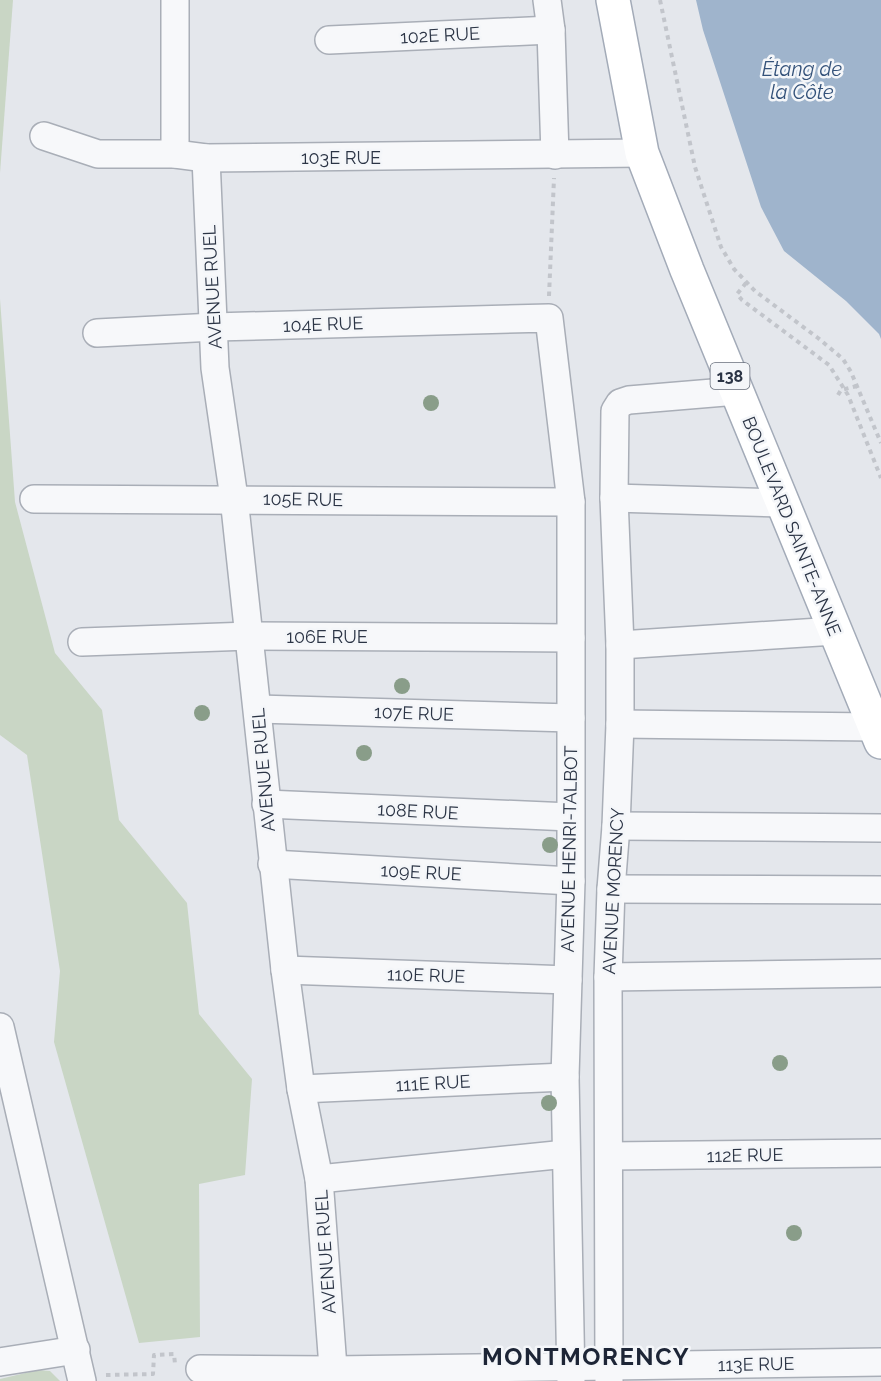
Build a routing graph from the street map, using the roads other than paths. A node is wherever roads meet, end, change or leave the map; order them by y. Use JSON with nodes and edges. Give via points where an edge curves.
{"nodes":[{"id":1,"x":175,"y":0,"type":"edge"},
{"id":2,"x":547,"y":0,"type":"edge"},
{"id":3,"x":613,"y":0,"type":"edge"},
{"id":4,"x":551,"y":30,"type":"junction"},
{"id":5,"x":329,"y":40,"type":"dead end"},
{"id":6,"x":44,"y":136,"type":"dead end"},
{"id":7,"x":642,"y":153,"type":"junction"},
{"id":8,"x":175,"y":154,"type":"junction"},
{"id":9,"x":555,"y":155,"type":"junction"},
{"id":10,"x":206,"y":158,"type":"junction"},
{"id":11,"x":549,"y":318,"type":"joint"},
{"id":12,"x":214,"y":327,"type":"junction"},
{"id":13,"x":97,"y":333,"type":"dead end"},
{"id":14,"x":736,"y":391,"type":"junction"},
{"id":15,"x":234,"y":498,"type":"junction"},
{"id":16,"x":614,"y":498,"type":"junction"},
{"id":17,"x":34,"y":499,"type":"dead end"},
{"id":18,"x":572,"y":502,"type":"junction"},
{"id":19,"x":782,"y":502,"type":"junction"},
{"id":20,"x":836,"y":631,"type":"junction"},
{"id":21,"x":249,"y":636,"type":"junction"},
{"id":22,"x":571,"y":638,"type":"junction"},
{"id":23,"x":82,"y":642,"type":"dead end"},
{"id":24,"x":620,"y":645,"type":"junction"},
{"id":25,"x":258,"y":709,"type":"junction"},
{"id":26,"x":571,"y":718,"type":"junction"},
{"id":27,"x":620,"y":724,"type":"junction"},
{"id":28,"x":878,"y":734,"type":"edge"},
{"id":29,"x":266,"y":804,"type":"junction"},
{"id":30,"x":570,"y":817,"type":"junction"},
{"id":31,"x":616,"y":826,"type":"junction"},
{"id":32,"x":881,"y":828,"type":"edge"},
{"id":33,"x":272,"y":864,"type":"junction"},
{"id":34,"x":570,"y":881,"type":"junction"},
{"id":35,"x":610,"y":889,"type":"junction"},
{"id":36,"x":881,"y":890,"type":"edge"},
{"id":37,"x":285,"y":970,"type":"junction"},
{"id":38,"x":881,"y":973,"type":"edge"},
{"id":39,"x":608,"y":977,"type":"junction"},
{"id":40,"x":568,"y":980,"type":"junction"},
{"id":41,"x":0,"y":1027,"type":"edge"},
{"id":42,"x":565,"y":1077,"type":"junction"},
{"id":43,"x":301,"y":1089,"type":"junction"},
{"id":44,"x":881,"y":1153,"type":"edge"},
{"id":45,"x":566,"y":1154,"type":"junction"},
{"id":46,"x":610,"y":1156,"type":"junction"},
{"id":47,"x":319,"y":1179,"type":"junction"},
{"id":48,"x":0,"y":1362,"type":"edge"},
{"id":49,"x":881,"y":1362,"type":"edge"},
{"id":50,"x":80,"y":1369,"type":"edge"},
{"id":51,"x":200,"y":1369,"type":"road end"},
{"id":52,"x":571,"y":1373,"type":"edge"},
{"id":53,"x":609,"y":1374,"type":"edge"},
{"id":54,"x":334,"y":1375,"type":"edge"}],
"edges":[{"from":1,"to":8,"type":"street"},
{"from":2,"to":4,"type":"street"},
{"from":3,"to":7,"type":"main road","name":"BOULEVARD SAINTE-ANNE","number":"138"},
{"from":4,"to":5,"type":"street","name":"102E RUE"},
{"from":4,"to":9,"type":"street"},
{"from":6,"to":8,"type":"street","name":"103E RUE","via":[[98,154]]},
{"from":7,"to":9,"type":"street","name":"103E RUE"},
{"from":7,"to":14,"type":"main road","name":"BOULEVARD SAINTE-ANNE","number":"138"},
{"from":8,"to":10,"type":"street","name":"103E RUE"},
{"from":9,"to":10,"type":"street","name":"103E RUE"},
{"from":10,"to":12,"type":"street","name":"AVENUE RUEL"},
{"from":11,"to":12,"type":"street","name":"104E RUE"},
{"from":11,"to":18,"type":"street","name":"AVENUE HENRI-TALBOT"},
{"from":12,"to":13,"type":"street","name":"104E RUE"},
{"from":12,"to":15,"type":"street","name":"AVENUE RUEL","via":[[215,368]]},
{"from":14,"to":16,"type":"street","name":"AVENUE MORENCY","via":[[620,403],[615,411]]},
{"from":14,"to":19,"type":"main road","name":"BOULEVARD SAINTE-ANNE","number":"138"},
{"from":15,"to":17,"type":"street","name":"105E RUE"},
{"from":15,"to":18,"type":"street","name":"105E RUE"},
{"from":15,"to":21,"type":"street","name":"AVENUE RUEL"},
{"from":16,"to":19,"type":"street"},
{"from":16,"to":24,"type":"street","name":"AVENUE MORENCY"},
{"from":18,"to":22,"type":"street","name":"AVENUE HENRI-TALBOT"},
{"from":19,"to":20,"type":"main road","name":"BOULEVARD SAINTE-ANNE","number":"138"},
{"from":20,"to":24,"type":"street"},
{"from":20,"to":28,"type":"main road","name":"BOULEVARD SAINTE-ANNE","number":"138"},
{"from":21,"to":22,"type":"street","name":"106E RUE"},
{"from":21,"to":23,"type":"street","name":"106E RUE"},
{"from":21,"to":25,"type":"street","name":"AVENUE RUEL"},
{"from":22,"to":26,"type":"street","name":"AVENUE HENRI-TALBOT"},
{"from":24,"to":27,"type":"street","name":"AVENUE MORENCY"},
{"from":25,"to":26,"type":"street","name":"107E RUE"},
{"from":25,"to":29,"type":"street","name":"AVENUE RUEL"},
{"from":26,"to":30,"type":"street","name":"AVENUE HENRI-TALBOT"},
{"from":27,"to":28,"type":"street"},
{"from":27,"to":31,"type":"street","name":"AVENUE MORENCY"},
{"from":29,"to":30,"type":"street","name":"108E RUE"},
{"from":29,"to":33,"type":"street","name":"AVENUE RUEL"},
{"from":30,"to":34,"type":"street","name":"AVENUE HENRI-TALBOT"},
{"from":31,"to":32,"type":"street"},
{"from":31,"to":35,"type":"street","name":"AVENUE MORENCY"},
{"from":33,"to":34,"type":"street","name":"109E RUE"},
{"from":33,"to":37,"type":"street","name":"AVENUE RUEL"},
{"from":34,"to":40,"type":"street","name":"AVENUE HENRI-TALBOT"},
{"from":35,"to":36,"type":"street"},
{"from":35,"to":39,"type":"street","name":"AVENUE MORENCY"},
{"from":37,"to":40,"type":"street","name":"110E RUE"},
{"from":37,"to":43,"type":"street","name":"AVENUE RUEL"},
{"from":38,"to":39,"type":"street"},
{"from":39,"to":46,"type":"street","name":"AVENUE MORENCY"},
{"from":40,"to":42,"type":"street","name":"AVENUE HENRI-TALBOT"},
{"from":41,"to":50,"type":"street"},
{"from":42,"to":43,"type":"street","name":"111E RUE"},
{"from":42,"to":45,"type":"street","name":"AVENUE HENRI-TALBOT"},
{"from":43,"to":47,"type":"street","name":"AVENUE RUEL"},
{"from":44,"to":46,"type":"street","name":"112E RUE"},
{"from":45,"to":47,"type":"street"},
{"from":45,"to":52,"type":"street","name":"AVENUE HENRI-TALBOT"},
{"from":46,"to":53,"type":"street","name":"AVENUE MORENCY"},
{"from":47,"to":54,"type":"street","name":"AVENUE RUEL"},
{"from":48,"to":50,"type":"street"},
{"from":49,"to":53,"type":"street","name":"113E RUE"},
{"from":51,"to":54,"type":"street","name":"113E RUE"},
{"from":52,"to":53,"type":"street","name":"113E RUE"},
{"from":52,"to":54,"type":"street","name":"113E RUE"}]}
